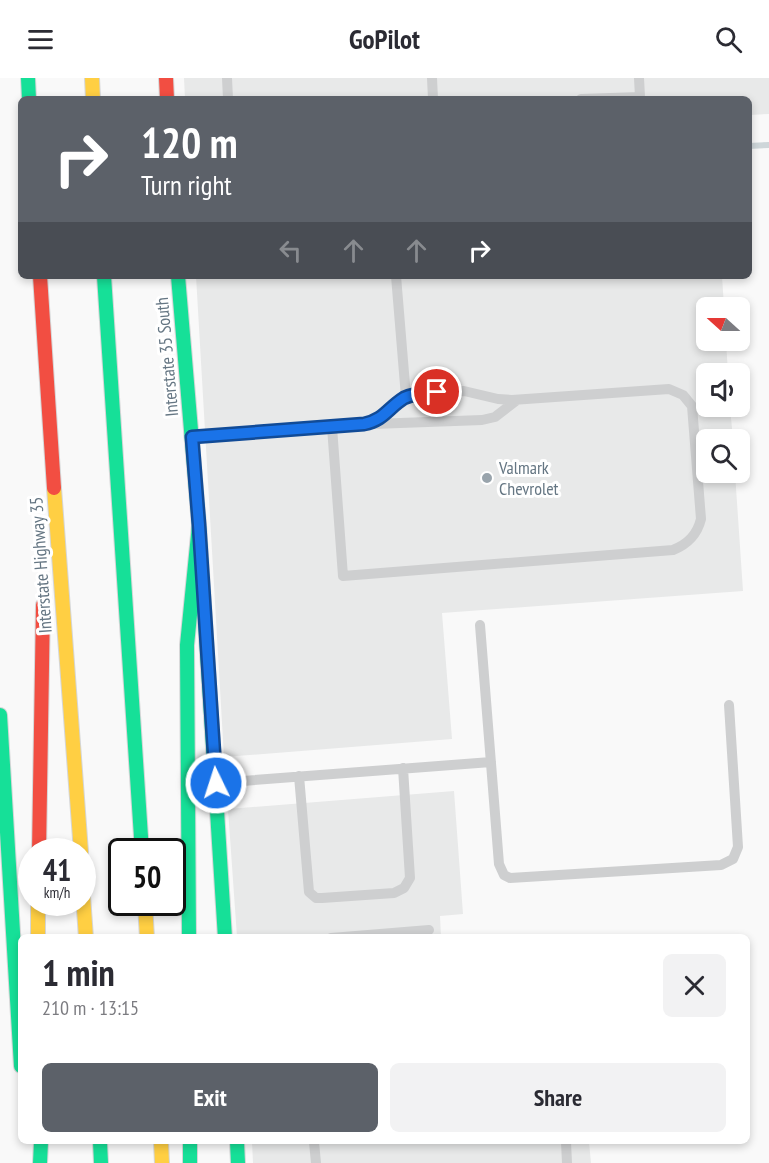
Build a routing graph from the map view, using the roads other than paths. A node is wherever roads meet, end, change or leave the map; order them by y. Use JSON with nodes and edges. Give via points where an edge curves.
{"nodes":[{"id":1,"x":28,"y":78,"type":"edge"},
{"id":2,"x":92,"y":78,"type":"edge"},
{"id":3,"x":166,"y":78,"type":"edge"},
{"id":4,"x":227,"y":78,"type":"edge"},
{"id":5,"x":432,"y":78,"type":"edge"},
{"id":6,"x":639,"y":78,"type":"edge"},
{"id":7,"x":29,"y":96,"type":"edge"},
{"id":8,"x":93,"y":96,"type":"edge"},
{"id":9,"x":167,"y":96,"type":"edge"},
{"id":10,"x":228,"y":96,"type":"edge"},
{"id":11,"x":434,"y":96,"type":"edge"},
{"id":12,"x":640,"y":96,"type":"edge"},
{"id":13,"x":40,"y":279,"type":"edge"},
{"id":14,"x":104,"y":279,"type":"edge"},
{"id":15,"x":178,"y":279,"type":"edge"},
{"id":16,"x":396,"y":279,"type":"edge"},
{"id":17,"x":406,"y":397,"type":"junction"},
{"id":18,"x":517,"y":400,"type":"junction"},
{"id":19,"x":364,"y":424,"type":"junction"},
{"id":20,"x":332,"y":427,"type":"junction"},
{"id":21,"x":192,"y":437,"type":"junction"},
{"id":22,"x":53,"y":480,"type":"junction"},
{"id":23,"x":199,"y":525,"type":"junction"},
{"id":24,"x":44,"y":550,"type":"dead end"},
{"id":25,"x":44,"y":596,"type":"dead end"},
{"id":26,"x":480,"y":625,"type":"dead end"},
{"id":27,"x":729,"y":705,"type":"dead end"},
{"id":28,"x":0,"y":715,"type":"edge"},
{"id":29,"x":491,"y":762,"type":"junction"},
{"id":30,"x":403,"y":768,"type":"junction"},
{"id":31,"x":299,"y":776,"type":"junction"},
{"id":32,"x":216,"y":783,"type":"junction"},
{"id":33,"x":39,"y":838,"type":"edge"},
{"id":34,"x":80,"y":838,"type":"edge"},
{"id":35,"x":140,"y":838,"type":"edge"},
{"id":36,"x":38,"y":916,"type":"edge"},
{"id":37,"x":84,"y":916,"type":"edge"},
{"id":38,"x":146,"y":916,"type":"edge"},
{"id":39,"x":429,"y":930,"type":"dead end"},
{"id":40,"x":38,"y":934,"type":"edge"},
{"id":41,"x":86,"y":934,"type":"edge"},
{"id":42,"x":147,"y":934,"type":"edge"},
{"id":43,"x":189,"y":934,"type":"edge"},
{"id":44,"x":225,"y":934,"type":"edge"},
{"id":45,"x":380,"y":934,"type":"edge"},
{"id":46,"x":18,"y":1016,"type":"edge"},
{"id":47,"x":27,"y":1144,"type":"edge"},
{"id":48,"x":41,"y":1144,"type":"edge"},
{"id":49,"x":100,"y":1144,"type":"edge"},
{"id":50,"x":160,"y":1144,"type":"edge"},
{"id":51,"x":190,"y":1144,"type":"edge"},
{"id":52,"x":237,"y":1144,"type":"edge"},
{"id":53,"x":314,"y":1144,"type":"edge"},
{"id":54,"x":566,"y":1144,"type":"edge"},
{"id":55,"x":29,"y":1163,"type":"edge"},
{"id":56,"x":40,"y":1163,"type":"edge"},
{"id":57,"x":101,"y":1163,"type":"edge"},
{"id":58,"x":162,"y":1163,"type":"edge"},
{"id":59,"x":190,"y":1163,"type":"edge"},
{"id":60,"x":238,"y":1163,"type":"edge"},
{"id":61,"x":316,"y":1163,"type":"edge"},
{"id":62,"x":567,"y":1163,"type":"edge"}],
"edges":[{"from":1,"to":7,"type":"main road"},
{"from":2,"to":8,"type":"main road"},
{"from":3,"to":9,"type":"main road"},
{"from":4,"to":10,"type":"lane"},
{"from":5,"to":11,"type":"lane"},
{"from":6,"to":12,"type":"lane"},
{"from":13,"to":22,"type":"main road","name":"Interstate Highway 35"},
{"from":14,"to":35,"type":"main road"},
{"from":15,"to":21,"type":"main road","name":"Interstate 35 South"},
{"from":16,"to":17,"type":"lane"},
{"from":17,"to":18,"type":"lane","via":[[460,391]]},
{"from":17,"to":19,"type":"lane","via":[[378,420]]},
{"from":18,"to":19,"type":"lane","via":[[495,417],[482,420]]},
{"from":18,"to":20,"type":"lane","via":[[662,389],[683,395],[694,413],[701,519],[692,539],[673,550],[343,576]]},
{"from":19,"to":20,"type":"lane"},
{"from":20,"to":21,"type":"lane"},
{"from":21,"to":23,"type":"main road","name":"Interstate 35 South"},
{"from":22,"to":24,"type":"main road"},
{"from":22,"to":34,"type":"main road","name":"Interstate Highway 35"},
{"from":23,"to":32,"type":"main road","name":"Interstate 35 South"},
{"from":23,"to":43,"type":"main road","via":[[187,645]]},
{"from":25,"to":33,"type":"main road"},
{"from":26,"to":29,"type":"lane"},
{"from":27,"to":29,"type":"lane","via":[[738,848],[733,859],[721,865],[510,878],[499,864]]},
{"from":28,"to":46,"type":"main road"},
{"from":29,"to":30,"type":"lane"},
{"from":30,"to":31,"type":"lane"},
{"from":30,"to":31,"type":"lane","via":[[410,878],[404,888],[394,893],[316,898],[309,892]]},
{"from":31,"to":32,"type":"lane"},
{"from":32,"to":44,"type":"main road","name":"Interstate 35 South"},
{"from":36,"to":40,"type":"main road"},
{"from":37,"to":41,"type":"main road"},
{"from":38,"to":42,"type":"main road"},
{"from":39,"to":45,"type":"lane"},
{"from":47,"to":55,"type":"main road"},
{"from":48,"to":56,"type":"main road"},
{"from":49,"to":57,"type":"main road"},
{"from":50,"to":58,"type":"main road"},
{"from":51,"to":59,"type":"main road"},
{"from":52,"to":60,"type":"main road"},
{"from":53,"to":61,"type":"lane"},
{"from":54,"to":62,"type":"lane"}]}
